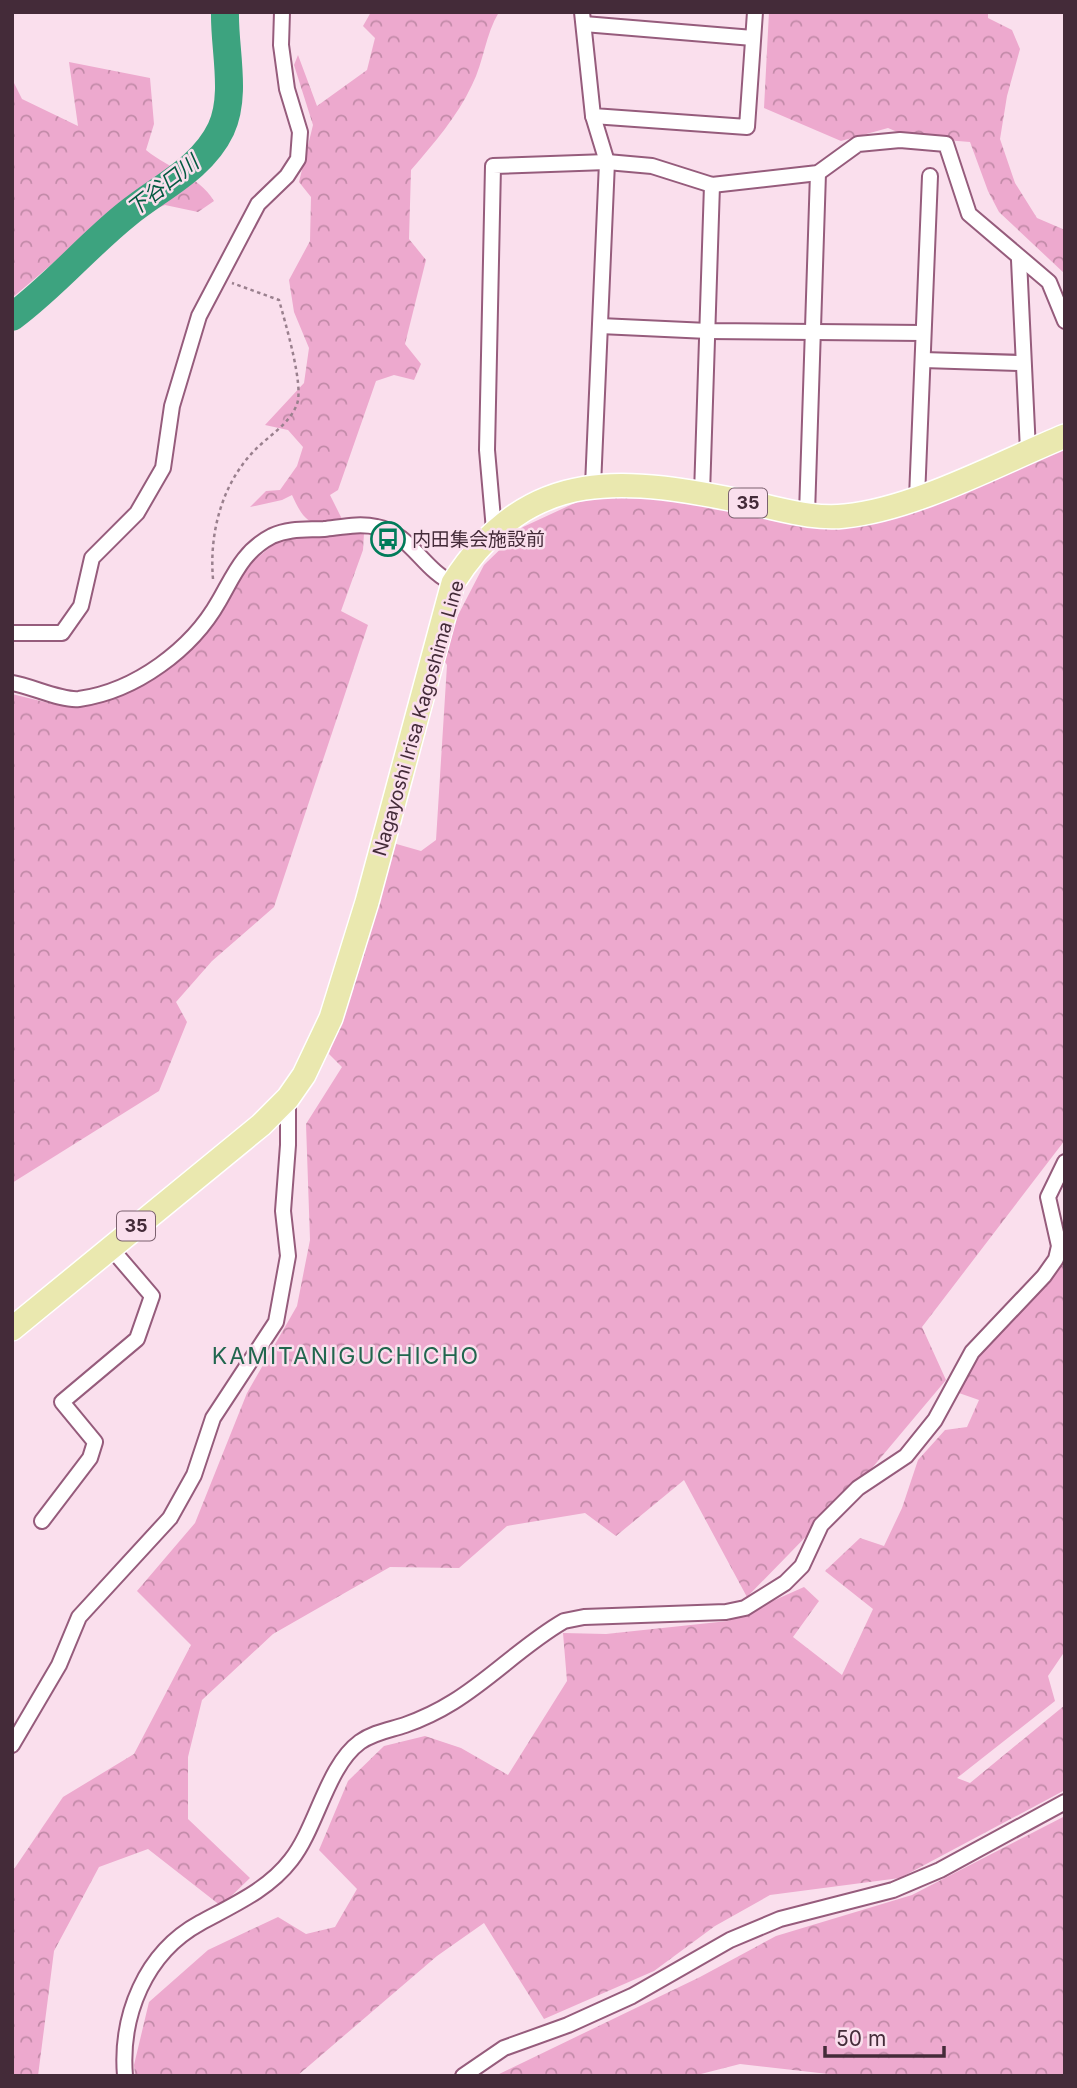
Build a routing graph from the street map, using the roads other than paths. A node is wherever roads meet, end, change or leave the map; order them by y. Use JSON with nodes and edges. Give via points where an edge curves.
{"nodes":[{"id":1,"x":282,"y":12,"type":"edge"},
{"id":2,"x":755,"y":12,"type":"edge"},
{"id":3,"x":583,"y":18,"type":"edge"},
{"id":4,"x":753,"y":38,"type":"junction"},
{"id":5,"x":593,"y":116,"type":"junction"},
{"id":6,"x":607,"y":162,"type":"junction"},
{"id":7,"x":818,"y":173,"type":"junction"},
{"id":8,"x":930,"y":176,"type":"dead end"},
{"id":9,"x":712,"y":185,"type":"junction"},
{"id":10,"x":1019,"y":260,"type":"junction"},
{"id":11,"x":1065,"y":321,"type":"edge"},
{"id":12,"x":600,"y":326,"type":"junction"},
{"id":13,"x":708,"y":331,"type":"junction"},
{"id":14,"x":812,"y":333,"type":"junction"},
{"id":15,"x":923,"y":333,"type":"junction"},
{"id":16,"x":923,"y":360,"type":"junction"},
{"id":17,"x":1023,"y":363,"type":"junction"},
{"id":18,"x":1065,"y":436,"type":"edge"},
{"id":19,"x":1028,"y":451,"type":"junction"},
{"id":20,"x":593,"y":486,"type":"junction"},
{"id":21,"x":702,"y":494,"type":"junction"},
{"id":22,"x":917,"y":498,"type":"junction"},
{"id":23,"x":807,"y":514,"type":"junction"},
{"id":24,"x":494,"y":530,"type":"junction"},
{"id":25,"x":453,"y":583,"type":"junction"},
{"id":26,"x":12,"y":633,"type":"edge"},
{"id":27,"x":12,"y":683,"type":"edge"},
{"id":28,"x":288,"y":1098,"type":"junction"},
{"id":29,"x":1065,"y":1162,"type":"edge"},
{"id":30,"x":110,"y":1248,"type":"junction"},
{"id":31,"x":12,"y":1329,"type":"edge"},
{"id":32,"x":42,"y":1521,"type":"dead end"},
{"id":33,"x":12,"y":1745,"type":"edge"},
{"id":34,"x":1065,"y":1802,"type":"edge"},
{"id":35,"x":125,"y":2076,"type":"edge"},
{"id":36,"x":463,"y":2076,"type":"edge"}],
"edges":[{"from":1,"to":26,"type":"street","via":[[286,89],[300,132],[298,159],[288,176],[258,204],[198,316],[172,407],[163,468],[137,513],[92,558],[81,606],[62,633]]},
{"from":2,"to":4,"type":"street"},
{"from":3,"to":4,"type":"street"},
{"from":3,"to":5,"type":"street"},
{"from":4,"to":5,"type":"street","via":[[747,127]]},
{"from":5,"to":6,"type":"street"},
{"from":6,"to":9,"type":"street","via":[[652,166]]},
{"from":6,"to":12,"type":"street"},
{"from":6,"to":24,"type":"street","via":[[493,166],[487,450]]},
{"from":7,"to":9,"type":"street"},
{"from":7,"to":10,"type":"street","via":[[858,144],[900,140],[946,144],[969,214]]},
{"from":7,"to":14,"type":"street"},
{"from":8,"to":15,"type":"street"},
{"from":9,"to":13,"type":"street"},
{"from":10,"to":11,"type":"street","via":[[1049,282]]},
{"from":10,"to":17,"type":"street"},
{"from":12,"to":13,"type":"street"},
{"from":12,"to":20,"type":"street"},
{"from":13,"to":14,"type":"street"},
{"from":13,"to":21,"type":"street"},
{"from":14,"to":15,"type":"street"},
{"from":14,"to":23,"type":"street"},
{"from":15,"to":16,"type":"street"},
{"from":16,"to":17,"type":"street"},
{"from":16,"to":22,"type":"street"},
{"from":17,"to":19,"type":"street"},
{"from":18,"to":19,"type":"main road","name":"Nagayoshi Irisa Kagoshima Line","number":"35"},
{"from":19,"to":22,"type":"main road","name":"Nagayoshi Irisa Kagoshima Line","number":"35"},
{"from":20,"to":21,"type":"main road","name":"Nagayoshi Irisa Kagoshima Line","number":"35","via":[[622,484]]},
{"from":20,"to":24,"type":"main road","name":"Nagayoshi Irisa Kagoshima Line","number":"35","via":[[557,494],[523,509]]},
{"from":21,"to":23,"type":"main road","name":"Nagayoshi Irisa Kagoshima Line","number":"35"},
{"from":22,"to":23,"type":"main road","name":"Nagayoshi Irisa Kagoshima Line","number":"35","via":[[843,517]]},
{"from":24,"to":25,"type":"main road","name":"Nagayoshi Irisa Kagoshima Line","number":"35","via":[[471,554]]},
{"from":25,"to":27,"type":"street","via":[[405,541],[379,527],[303,528],[272,536],[236,566],[215,606],[180,650],[155,669],[78,699]]},
{"from":25,"to":28,"type":"main road","name":"Nagayoshi Irisa Kagoshima Line","number":"35","via":[[331,1018],[320,1048]]},
{"from":28,"to":30,"type":"main road","name":"Nagayoshi Irisa Kagoshima Line","number":"35"},
{"from":28,"to":33,"type":"street","via":[[283,1211],[288,1256],[275,1322],[213,1418],[194,1475],[170,1518],[79,1617],[59,1665]]},
{"from":29,"to":35,"type":"street","via":[[1048,1197],[1059,1246],[1056,1259],[972,1352],[941,1410],[906,1456],[858,1488],[821,1525],[802,1566],[785,1583],[745,1608],[726,1612],[564,1621],[453,1702],[360,1742],[339,1769],[305,1841],[289,1863],[265,1886],[184,1933],[153,1964],[135,1997],[123,2054]]},
{"from":30,"to":31,"type":"main road","name":"Nagayoshi Irisa Kagoshima Line","number":"35"},
{"from":30,"to":32,"type":"street","via":[[152,1296],[137,1339],[62,1402],[95,1443],[90,1458]]},
{"from":34,"to":36,"type":"street","via":[[940,1870],[893,1890],[780,1919],[730,1940],[632,1996],[504,2049]]}]}
